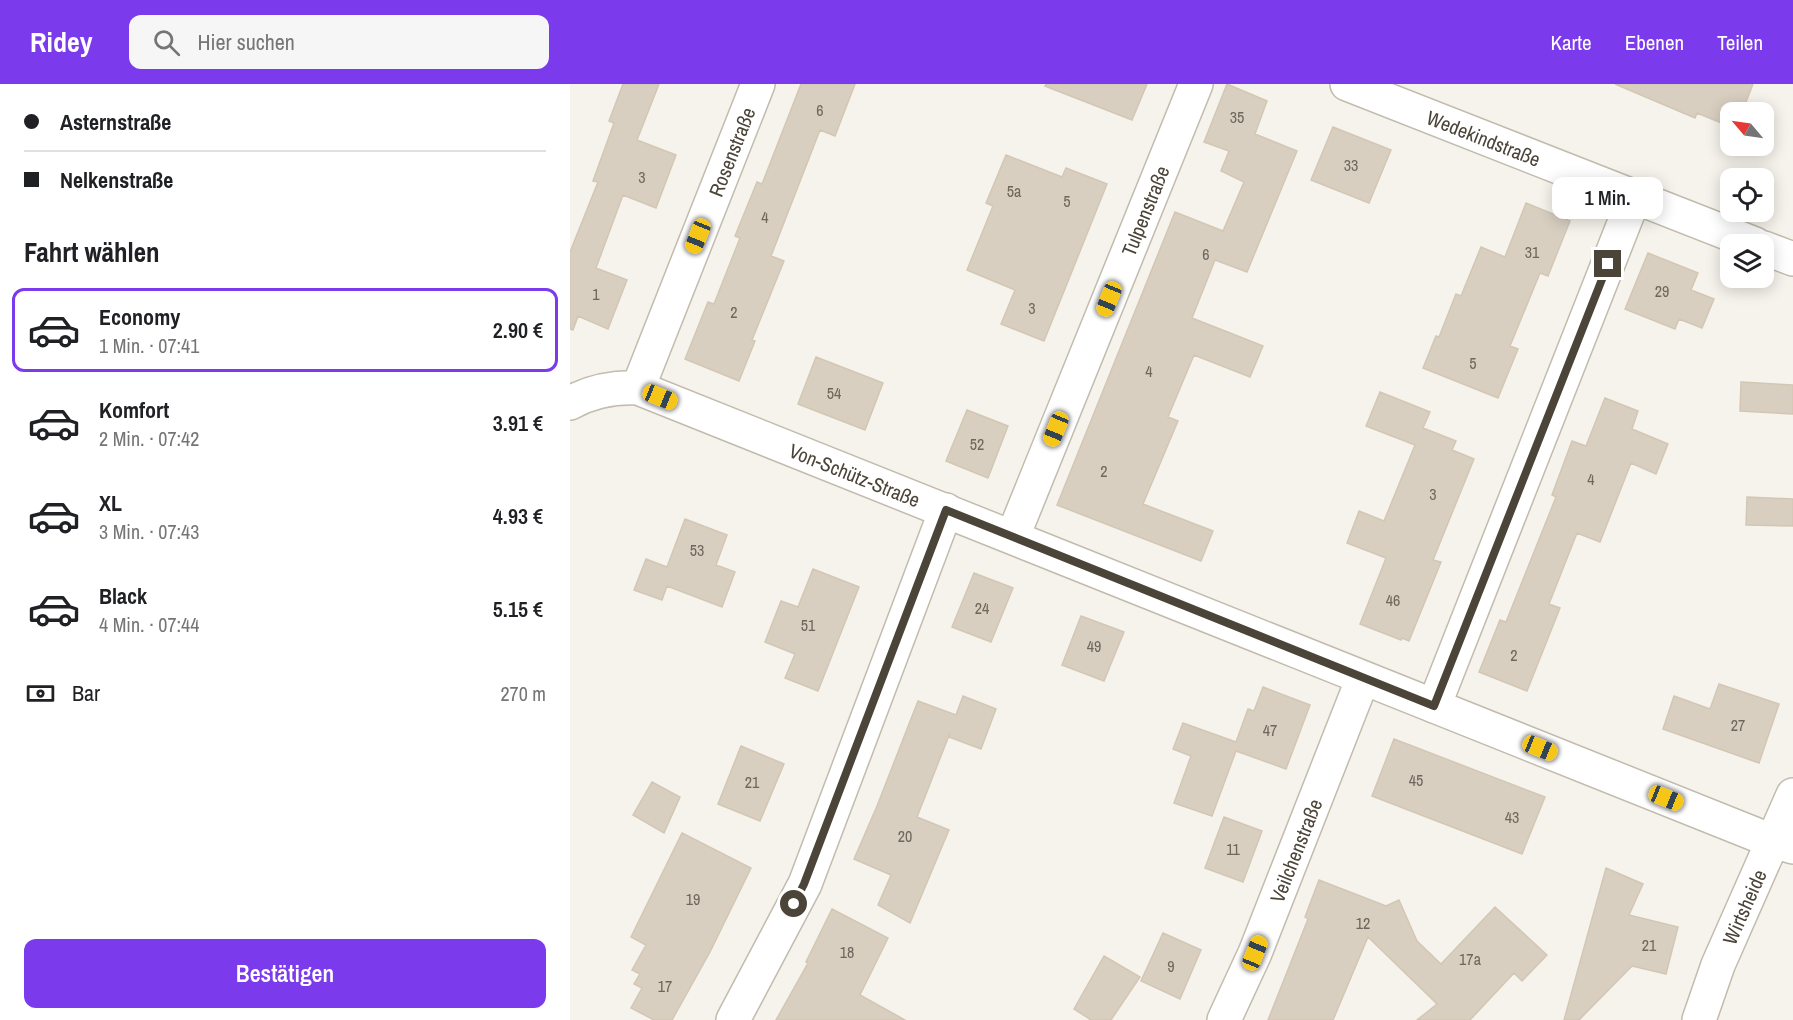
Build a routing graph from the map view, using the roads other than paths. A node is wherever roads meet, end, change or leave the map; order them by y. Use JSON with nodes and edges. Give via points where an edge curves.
{"nodes":[{"id":1,"x":758,"y":84,"type":"edge"},
{"id":2,"x":1196,"y":84,"type":"edge"},
{"id":3,"x":1347,"y":84,"type":"edge"},
{"id":4,"x":1634,"y":198,"type":"junction"},
{"id":5,"x":1729,"y":234,"type":"edge"},
{"id":6,"x":1774,"y":252,"type":"edge"},
{"id":7,"x":1793,"y":259,"type":"edge"},
{"id":8,"x":629,"y":388,"type":"junction"},
{"id":9,"x":570,"y":403,"type":"edge"},
{"id":10,"x":946,"y":510,"type":"junction"},
{"id":11,"x":1013,"y":536,"type":"junction"},
{"id":12,"x":1363,"y":678,"type":"junction"},
{"id":13,"x":1434,"y":706,"type":"junction"},
{"id":14,"x":1793,"y":795,"type":"edge"},
{"id":15,"x":1782,"y":844,"type":"edge"},
{"id":16,"x":733,"y":1020,"type":"edge"},
{"id":17,"x":1224,"y":1020,"type":"edge"},
{"id":18,"x":1699,"y":1020,"type":"edge"}],
"edges":[{"from":1,"to":8,"type":"street","name":"Rosenstraße"},
{"from":2,"to":11,"type":"street","name":"Tulpenstraße"},
{"from":3,"to":4,"type":"street","name":"Wedekindstraße"},
{"from":4,"to":5,"type":"street","name":"Wedekindstraße"},
{"from":4,"to":13,"type":"street"},
{"from":6,"to":7,"type":"street"},
{"from":8,"to":9,"type":"street","via":[[585,395]]},
{"from":8,"to":10,"type":"street","name":"Von-Schütz-Straße"},
{"from":10,"to":11,"type":"street","name":"Von-Schütz-Straße"},
{"from":10,"to":16,"type":"street","via":[[804,884]]},
{"from":11,"to":12,"type":"street","name":"Von-Schütz-Straße"},
{"from":12,"to":13,"type":"street","name":"Von-Schütz-Straße"},
{"from":12,"to":17,"type":"street","name":"Veilchenstraße","via":[[1255,953]]},
{"from":13,"to":15,"type":"street","name":"Von-Schütz-Straße"},
{"from":14,"to":15,"type":"street","name":"Wirtsheide"},
{"from":15,"to":18,"type":"street","name":"Wirtsheide","via":[[1718,965]]}]}
